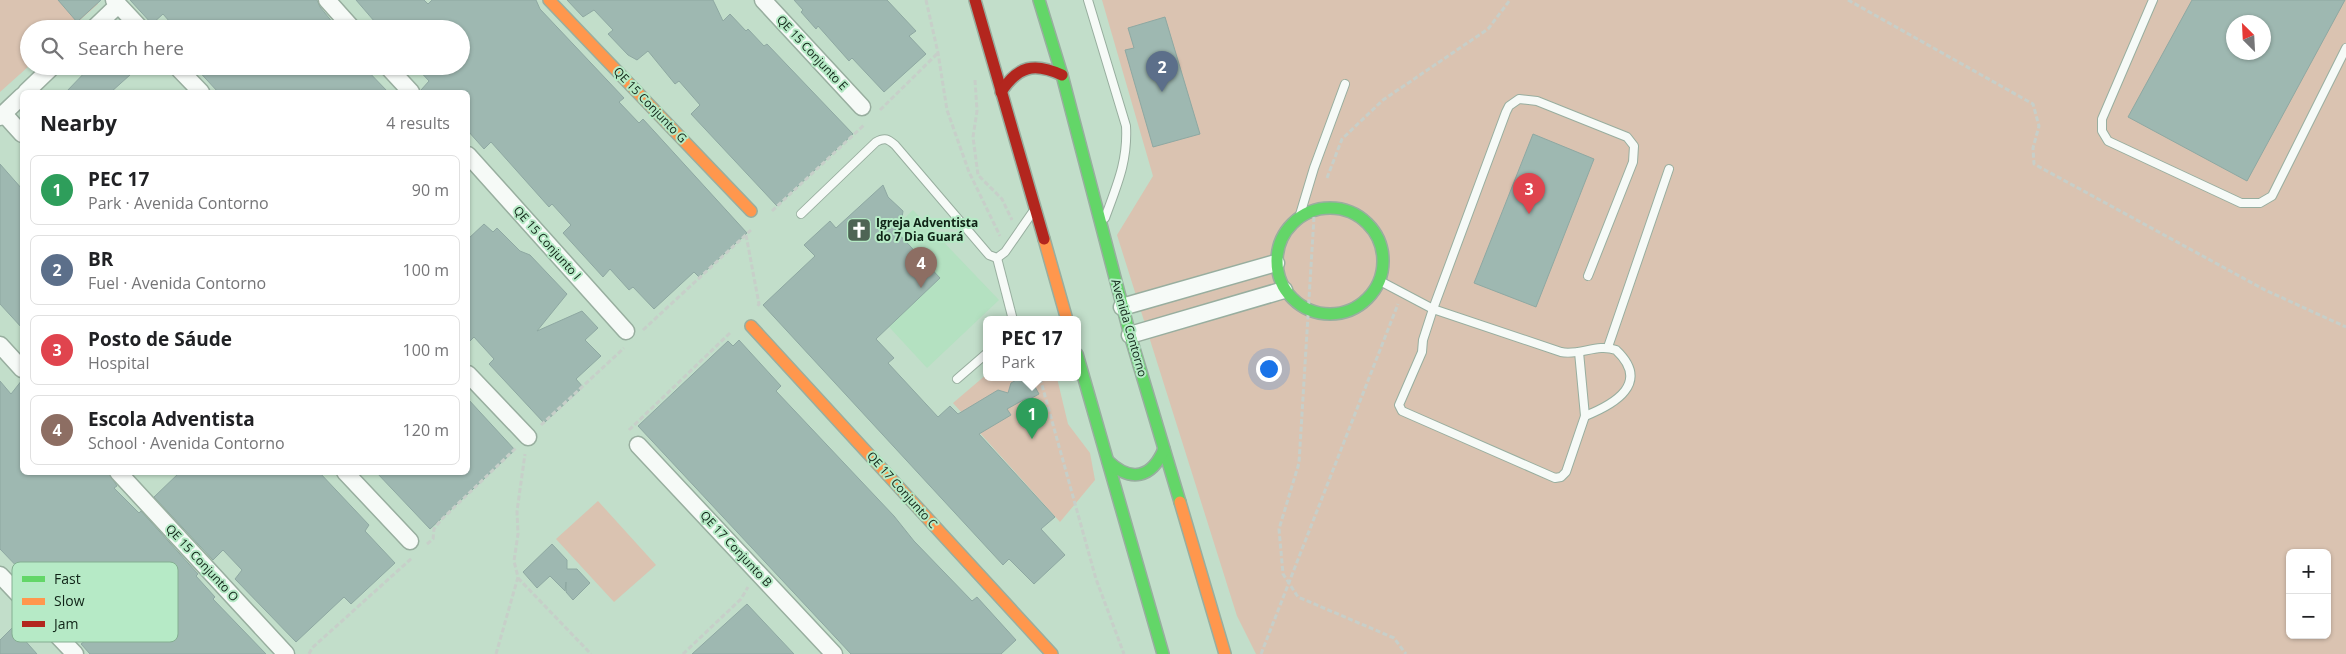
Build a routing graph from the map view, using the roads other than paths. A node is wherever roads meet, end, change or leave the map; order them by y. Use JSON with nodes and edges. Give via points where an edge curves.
{"nodes":[{"id":1,"x":327,"y":0,"type":"edge"},
{"id":2,"x":549,"y":0,"type":"edge"},
{"id":3,"x":763,"y":0,"type":"edge"},
{"id":4,"x":976,"y":0,"type":"edge"},
{"id":5,"x":1039,"y":0,"type":"edge"},
{"id":6,"x":1088,"y":0,"type":"edge"},
{"id":7,"x":2152,"y":0,"type":"edge"},
{"id":8,"x":116,"y":2,"type":"edge"},
{"id":9,"x":101,"y":20,"type":"edge"},
{"id":10,"x":133,"y":20,"type":"edge"},
{"id":11,"x":345,"y":20,"type":"edge"},
{"id":12,"x":2346,"y":48,"type":"edge"},
{"id":13,"x":44,"y":75,"type":"edge"},
{"id":14,"x":185,"y":75,"type":"edge"},
{"id":15,"x":395,"y":75,"type":"edge"},
{"id":16,"x":1062,"y":75,"type":"junction"},
{"id":17,"x":1345,"y":84,"type":"dead end"},
{"id":18,"x":28,"y":90,"type":"edge"},
{"id":19,"x":199,"y":90,"type":"edge"},
{"id":20,"x":408,"y":90,"type":"edge"},
{"id":21,"x":1001,"y":92,"type":"junction"},
{"id":22,"x":20,"y":98,"type":"edge"},
{"id":23,"x":862,"y":106,"type":"dead end"},
{"id":24,"x":2,"y":115,"type":"edge"},
{"id":25,"x":20,"y":132,"type":"edge"},
{"id":26,"x":470,"y":157,"type":"edge"},
{"id":27,"x":1669,"y":169,"type":"dead end"},
{"id":28,"x":1034,"y":209,"type":"junction"},
{"id":29,"x":751,"y":210,"type":"dead end"},
{"id":30,"x":801,"y":214,"type":"dead end"},
{"id":31,"x":1299,"y":218,"type":"junction"},
{"id":32,"x":1101,"y":229,"type":"junction"},
{"id":33,"x":997,"y":258,"type":"junction"},
{"id":34,"x":1276,"y":263,"type":"junction"},
{"id":35,"x":1588,"y":276,"type":"dead end"},
{"id":36,"x":1380,"y":281,"type":"junction"},
{"id":37,"x":1284,"y":290,"type":"junction"},
{"id":38,"x":1122,"y":307,"type":"junction"},
{"id":39,"x":1433,"y":309,"type":"junction"},
{"id":40,"x":1012,"y":316,"type":"edge"},
{"id":41,"x":1066,"y":316,"type":"edge"},
{"id":42,"x":751,"y":326,"type":"dead end"},
{"id":43,"x":1130,"y":335,"type":"junction"},
{"id":44,"x":632,"y":336,"type":"road end"},
{"id":45,"x":0,"y":345,"type":"edge"},
{"id":46,"x":1608,"y":347,"type":"junction"},
{"id":47,"x":1579,"y":352,"type":"junction"},
{"id":48,"x":983,"y":356,"type":"edge"},
{"id":49,"x":20,"y":368,"type":"edge"},
{"id":50,"x":1081,"y":368,"type":"edge"},
{"id":51,"x":470,"y":376,"type":"edge"},
{"id":52,"x":957,"y":379,"type":"dead end"},
{"id":53,"x":1585,"y":416,"type":"junction"},
{"id":54,"x":528,"y":437,"type":"road end"},
{"id":55,"x":638,"y":445,"type":"dead end"},
{"id":56,"x":1164,"y":449,"type":"junction"},
{"id":57,"x":1108,"y":461,"type":"junction"},
{"id":58,"x":121,"y":475,"type":"edge"},
{"id":59,"x":348,"y":475,"type":"edge"},
{"id":60,"x":416,"y":548,"type":"road end"},
{"id":61,"x":0,"y":574,"type":"edge"},
{"id":62,"x":12,"y":587,"type":"edge"},
{"id":63,"x":63,"y":642,"type":"edge"},
{"id":64,"x":74,"y":654,"type":"edge"},
{"id":65,"x":286,"y":654,"type":"edge"},
{"id":66,"x":834,"y":654,"type":"edge"},
{"id":67,"x":1052,"y":654,"type":"edge"},
{"id":68,"x":1163,"y":654,"type":"edge"},
{"id":69,"x":1225,"y":654,"type":"edge"}],
"edges":[{"from":1,"to":11,"type":"street"},
{"from":2,"to":29,"type":"main road","name":"QE 15 Conjunto G"},
{"from":3,"to":23,"type":"street","name":"QE 15 Conjunto E"},
{"from":4,"to":21,"type":"main road"},
{"from":5,"to":16,"type":"main road","name":"Avenida Contorno"},
{"from":6,"to":32,"type":"lane","via":[[1126,126],[1125,164]]},
{"from":7,"to":12,"type":"lane","via":[[2102,119],[2102,132],[2108,142],[2241,203],[2260,202],[2272,196]]},
{"from":8,"to":9,"type":"street"},
{"from":8,"to":10,"type":"street"},
{"from":13,"to":18,"type":"street"},
{"from":14,"to":19,"type":"street"},
{"from":15,"to":20,"type":"street"},
{"from":16,"to":21,"type":"main road","via":[[1049,68],[1034,66],[1020,70]]},
{"from":16,"to":32,"type":"main road","name":"Avenida Contorno"},
{"from":17,"to":31,"type":"lane"},
{"from":21,"to":28,"type":"main road"},
{"from":22,"to":24,"type":"street"},
{"from":24,"to":25,"type":"street"},
{"from":26,"to":44,"type":"street","name":"QE 15 Conjunto I"},
{"from":27,"to":46,"type":"lane"},
{"from":28,"to":33,"type":"lane"},
{"from":28,"to":41,"type":"main road"},
{"from":30,"to":33,"type":"lane","via":[[876,142],[888,139],[989,256]]},
{"from":31,"to":34,"type":"main road","via":[[1286,229]]},
{"from":31,"to":36,"type":"main road","via":[[1314,210],[1331,208],[1348,211],[1363,219],[1375,232],[1382,248]]},
{"from":32,"to":38,"type":"main road","name":"Avenida Contorno"},
{"from":33,"to":40,"type":"lane"},
{"from":34,"to":37,"type":"main road"},
{"from":34,"to":38,"type":"street"},
{"from":35,"to":39,"type":"lane","via":[[1633,162],[1634,146],[1626,138],[1537,100],[1520,99],[1506,112]]},
{"from":36,"to":37,"type":"main road","via":[[1370,296],[1341,314],[1308,310],[1293,301]]},
{"from":36,"to":39,"type":"lane"},
{"from":37,"to":43,"type":"street"},
{"from":38,"to":43,"type":"main road","name":"Avenida Contorno"},
{"from":39,"to":47,"type":"lane","via":[[1561,352]]},
{"from":39,"to":53,"type":"lane","via":[[1422,340],[1422,352],[1399,405],[1402,411],[1555,478],[1566,472]]},
{"from":42,"to":67,"type":"main road","name":"QE 17 Conjunto C"},
{"from":43,"to":56,"type":"main road","name":"Avenida Contorno"},
{"from":45,"to":49,"type":"street"},
{"from":46,"to":47,"type":"lane"},
{"from":46,"to":53,"type":"lane","via":[[1622,356],[1630,381],[1622,396]]},
{"from":47,"to":53,"type":"lane"},
{"from":48,"to":52,"type":"lane"},
{"from":50,"to":57,"type":"main road"},
{"from":51,"to":54,"type":"street"},
{"from":55,"to":66,"type":"street","name":"QE 17 Conjunto B"},
{"from":56,"to":57,"type":"main road","via":[[1161,459],[1145,473],[1124,474]]},
{"from":56,"to":69,"type":"main road","name":"Avenida Contorno"},
{"from":57,"to":68,"type":"main road"},
{"from":58,"to":65,"type":"street","name":"QE 15 Conjunto O"},
{"from":59,"to":60,"type":"street"},
{"from":61,"to":62,"type":"street"},
{"from":63,"to":64,"type":"street"}]}
